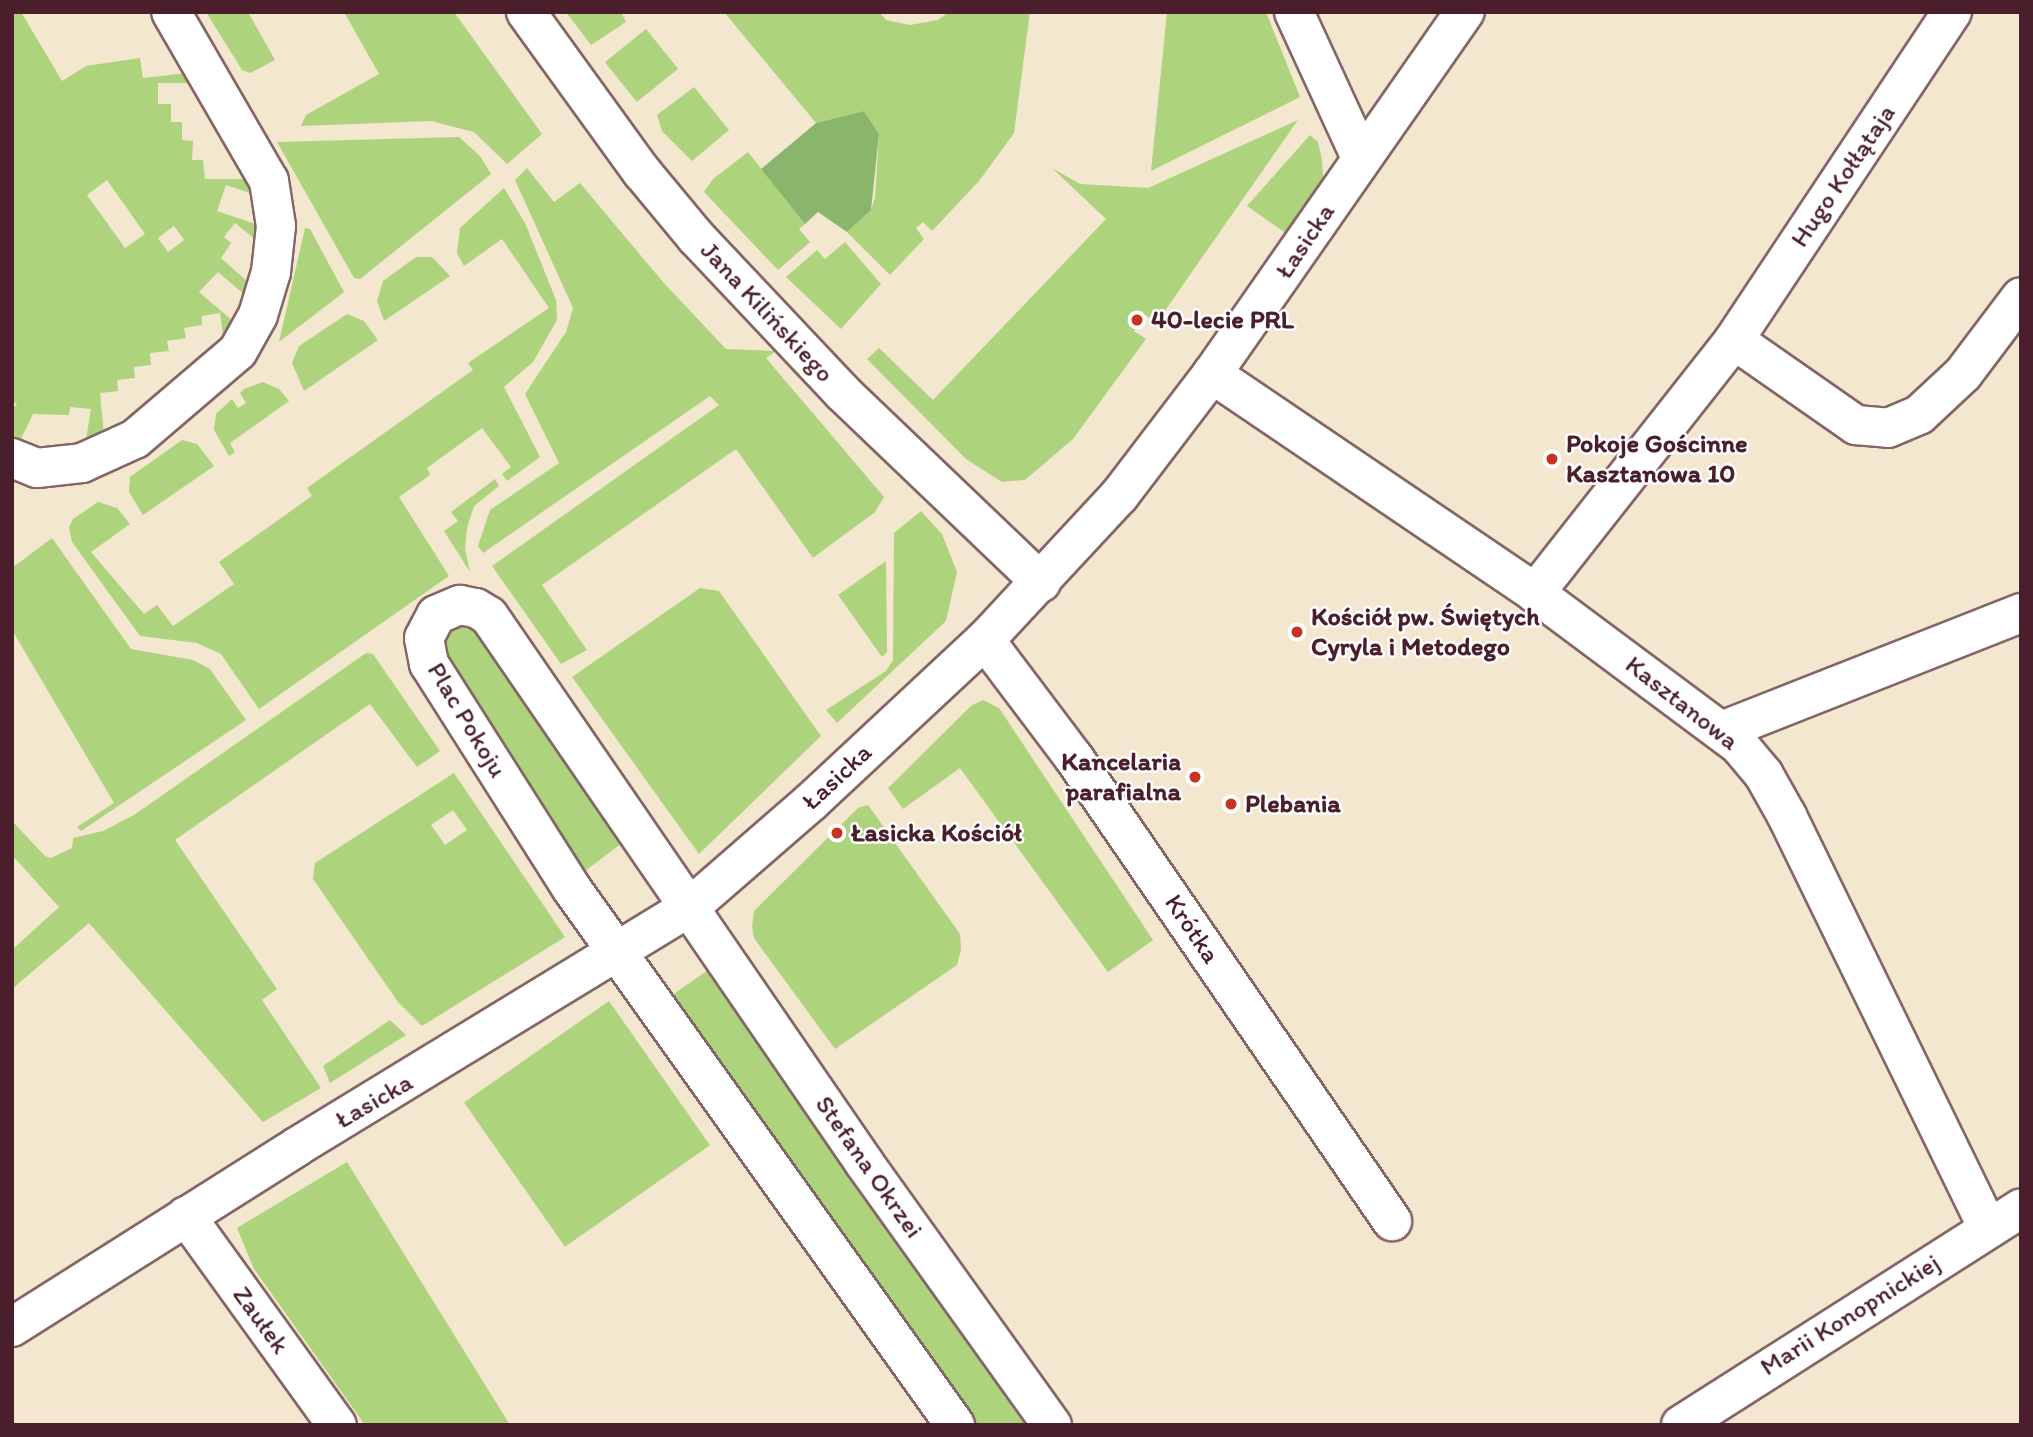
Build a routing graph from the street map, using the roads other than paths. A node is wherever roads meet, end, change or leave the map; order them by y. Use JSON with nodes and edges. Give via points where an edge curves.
{"nodes":[{"id":1,"x":171,"y":12,"type":"edge"},
{"id":2,"x":526,"y":12,"type":"edge"},
{"id":3,"x":1294,"y":12,"type":"edge"},
{"id":4,"x":1465,"y":12,"type":"edge"},
{"id":5,"x":1952,"y":12,"type":"edge"},
{"id":6,"x":1360,"y":158,"type":"junction"},
{"id":7,"x":2021,"y":297,"type":"edge"},
{"id":8,"x":1734,"y":340,"type":"junction"},
{"id":9,"x":1212,"y":374,"type":"junction"},
{"id":10,"x":12,"y":458,"type":"edge"},
{"id":11,"x":1041,"y":582,"type":"junction"},
{"id":12,"x":1535,"y":593,"type":"junction"},
{"id":13,"x":2021,"y":613,"type":"edge"},
{"id":14,"x":985,"y":640,"type":"junction"},
{"id":15,"x":1724,"y":730,"type":"junction"},
{"id":16,"x":690,"y":907,"type":"junction"},
{"id":17,"x":616,"y":955,"type":"junction"},
{"id":18,"x":2021,"y":1208,"type":"edge"},
{"id":19,"x":186,"y":1216,"type":"junction"},
{"id":20,"x":1392,"y":1221,"type":"dead end"},
{"id":21,"x":1988,"y":1229,"type":"junction"},
{"id":22,"x":12,"y":1327,"type":"edge"},
{"id":23,"x":337,"y":1425,"type":"edge"},
{"id":24,"x":955,"y":1425,"type":"edge"},
{"id":25,"x":1052,"y":1425,"type":"edge"},
{"id":26,"x":1681,"y":1425,"type":"edge"}],
"edges":[{"from":1,"to":10,"type":"street","via":[[269,181],[276,226],[271,272],[258,315],[238,351],[135,439],[82,463],[37,468]]},
{"from":2,"to":11,"type":"street","name":"Jana Kilińskiego","via":[[642,172],[696,237],[843,393]]},
{"from":3,"to":6,"type":"street"},
{"from":4,"to":6,"type":"street","name":"Łasicka"},
{"from":5,"to":8,"type":"street","name":"Hugo Kołłątaja"},
{"from":6,"to":9,"type":"street","name":"Łasicka"},
{"from":7,"to":8,"type":"street","via":[[1963,374],[1919,415],[1888,428],[1856,425]]},
{"from":8,"to":12,"type":"street","name":"Hugo Kołłątaja"},
{"from":9,"to":11,"type":"street","name":"Łasicka","via":[[1119,496]]},
{"from":9,"to":12,"type":"street","name":"Kasztanowa"},
{"from":11,"to":14,"type":"street","name":"Łasicka"},
{"from":12,"to":15,"type":"street","name":"Kasztanowa"},
{"from":13,"to":15,"type":"street"},
{"from":14,"to":16,"type":"street","name":"Łasicka"},
{"from":14,"to":20,"type":"street","name":"Krótka","via":[[1074,758]]},
{"from":15,"to":21,"type":"street","name":"Kasztanowa","via":[[1764,775],[1787,816]]},
{"from":16,"to":17,"type":"street","name":"Łasicka"},
{"from":16,"to":17,"type":"street","name":"Plac Pokoju","via":[[489,616],[476,607],[460,605],[436,615],[424,638],[429,664]]},
{"from":16,"to":25,"type":"street","name":"Stefana Okrzei","via":[[865,1164]]},
{"from":17,"to":19,"type":"street","name":"Łasicka"},
{"from":17,"to":24,"type":"street"},
{"from":18,"to":21,"type":"street","name":"Marii Konopnickiej"},
{"from":19,"to":22,"type":"street","name":"Łasicka"},
{"from":19,"to":23,"type":"street","name":"Zaułek"},
{"from":21,"to":26,"type":"street","name":"Marii Konopnickiej"}]}
